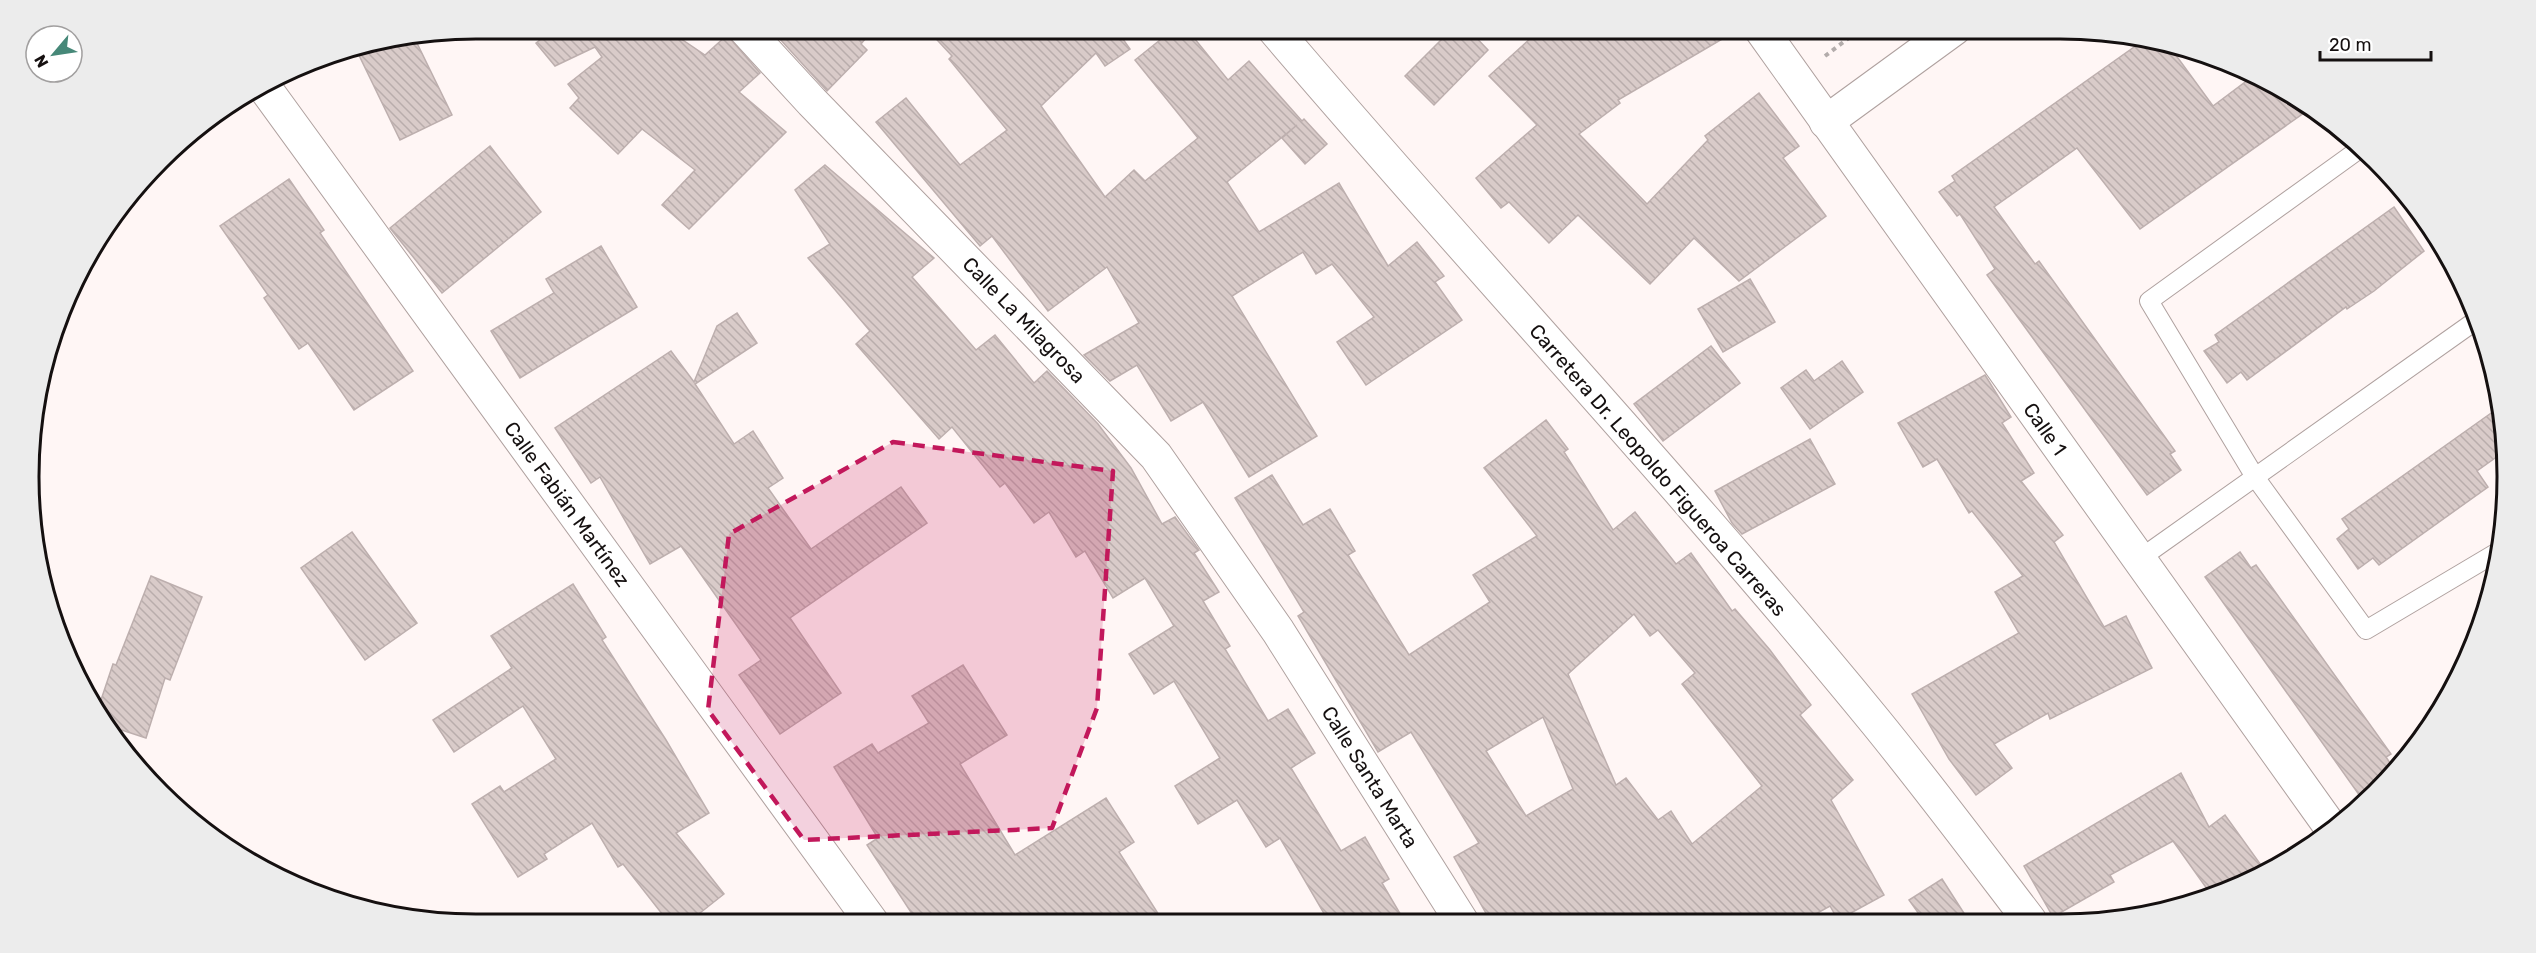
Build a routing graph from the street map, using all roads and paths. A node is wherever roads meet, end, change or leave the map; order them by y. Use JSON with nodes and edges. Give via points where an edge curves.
{"nodes":[{"id":1,"x":754,"y":39,"type":"edge"},
{"id":2,"x":1282,"y":39,"type":"edge"},
{"id":3,"x":1768,"y":39,"type":"edge"},
{"id":4,"x":1847,"y":39,"type":"edge"},
{"id":5,"x":1940,"y":39,"type":"edge"},
{"id":6,"x":1795,"y":78,"type":"junction"},
{"id":7,"x":268,"y":92,"type":"edge"},
{"id":8,"x":1826,"y":122,"type":"junction"},
{"id":9,"x":2354,"y":153,"type":"edge"},
{"id":10,"x":2470,"y":325,"type":"edge"},
{"id":11,"x":2255,"y":477,"type":"junction"},
{"id":12,"x":2490,"y":556,"type":"edge"},
{"id":13,"x":2138,"y":560,"type":"junction"},
{"id":14,"x":1278,"y":631,"type":"joint"},
{"id":15,"x":2327,"y":823,"type":"edge"},
{"id":16,"x":866,"y":914,"type":"edge"},
{"id":17,"x":1456,"y":914,"type":"edge"},
{"id":18,"x":2025,"y":914,"type":"edge"}],
"edges":[{"from":1,"to":14,"type":"street","name":"Calle La Milagrosa","via":[[1156,456]]},
{"from":2,"to":18,"type":"street","name":"Carretera Dr. Leopoldo Figueroa Carreras","via":[[1875,721]]},
{"from":3,"to":6,"type":"street","name":"Calle 1"},
{"from":4,"to":6,"type":"path"},
{"from":5,"to":8,"type":"street"},
{"from":6,"to":8,"type":"street","name":"Calle 1"},
{"from":7,"to":16,"type":"street","name":"Calle Fabián Martínez"},
{"from":8,"to":13,"type":"street","name":"Calle 1"},
{"from":9,"to":11,"type":"lane","via":[[2149,301]]},
{"from":10,"to":11,"type":"lane"},
{"from":11,"to":12,"type":"lane","via":[[2366,630]]},
{"from":11,"to":13,"type":"lane"},
{"from":13,"to":15,"type":"street","name":"Calle 1"},
{"from":14,"to":17,"type":"street","name":"Calle Santa Marta"}]}
